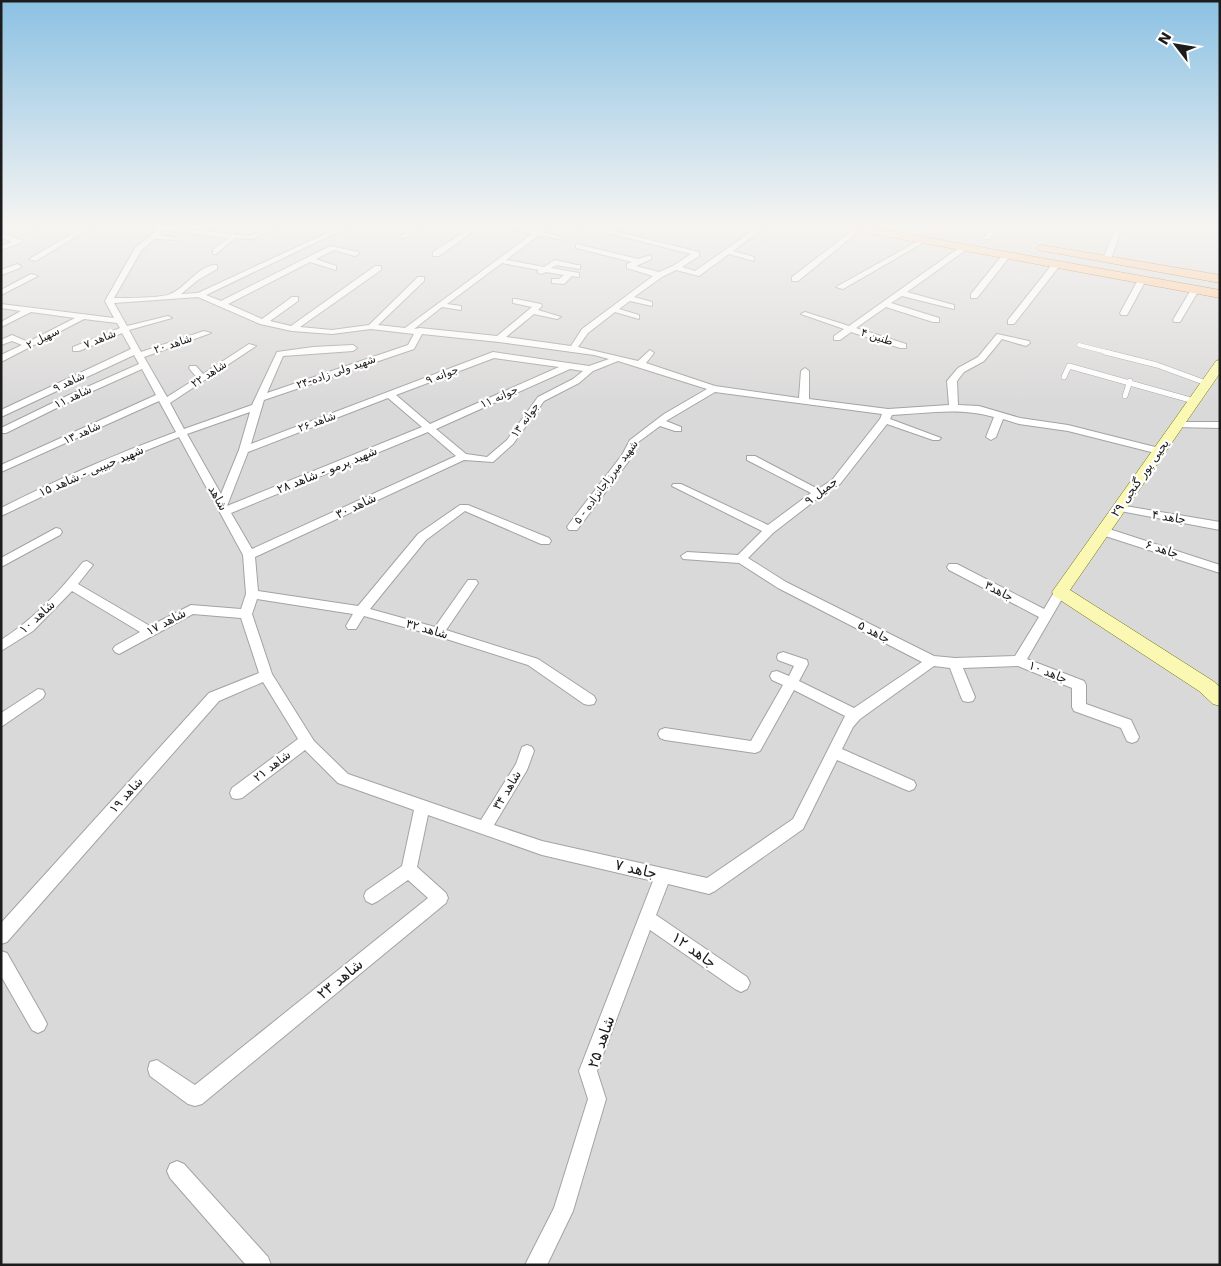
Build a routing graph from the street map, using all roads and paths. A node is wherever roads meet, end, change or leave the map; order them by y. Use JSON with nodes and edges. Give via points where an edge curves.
{"nodes":[{"id":1,"x":14,"y":286,"type":"edge"},
{"id":2,"x":117,"y":286,"type":"edge"},
{"id":3,"x":185,"y":286,"type":"edge"},
{"id":4,"x":218,"y":286,"type":"edge"},
{"id":5,"x":258,"y":286,"type":"edge"},
{"id":6,"x":353,"y":286,"type":"edge"},
{"id":7,"x":414,"y":286,"type":"edge"},
{"id":8,"x":467,"y":286,"type":"edge"},
{"id":9,"x":646,"y":286,"type":"edge"},
{"id":10,"x":911,"y":286,"type":"edge"},
{"id":11,"x":982,"y":286,"type":"edge"},
{"id":12,"x":1039,"y":286,"type":"edge"},
{"id":13,"x":1139,"y":286,"type":"edge"},
{"id":14,"x":1174,"y":286,"type":"edge"},
{"id":15,"x":1195,"y":290,"type":"junction"},
{"id":16,"x":902,"y":292,"type":"junction"},
{"id":17,"x":1,"y":293,"type":"edge"},
{"id":18,"x":1220,"y":294,"type":"edge"},
{"id":19,"x":199,"y":295,"type":"junction"},
{"id":20,"x":974,"y":296,"type":"dead end"},
{"id":21,"x":172,"y":297,"type":"junction"},
{"id":22,"x":630,"y":299,"type":"junction"},
{"id":23,"x":295,"y":300,"type":"dead end"},
{"id":24,"x":109,"y":301,"type":"junction"},
{"id":25,"x":516,"y":301,"type":"dead end"},
{"id":26,"x":222,"y":304,"type":"junction"},
{"id":27,"x":649,"y":304,"type":"dead end"},
{"id":28,"x":885,"y":304,"type":"junction"},
{"id":29,"x":442,"y":305,"type":"junction"},
{"id":30,"x":1,"y":306,"type":"edge"},
{"id":31,"x":951,"y":307,"type":"dead end"},
{"id":32,"x":458,"y":308,"type":"dead end"},
{"id":33,"x":28,"y":310,"type":"junction"},
{"id":34,"x":615,"y":310,"type":"junction"},
{"id":35,"x":532,"y":311,"type":"junction"},
{"id":36,"x":1124,"y":313,"type":"dead end"},
{"id":37,"x":805,"y":314,"type":"dead end"},
{"id":38,"x":84,"y":316,"type":"junction"},
{"id":39,"x":557,"y":316,"type":"dead end"},
{"id":40,"x":636,"y":317,"type":"dead end"},
{"id":41,"x":168,"y":318,"type":"dead end"},
{"id":42,"x":936,"y":320,"type":"dead end"},
{"id":43,"x":1177,"y":320,"type":"dead end"},
{"id":44,"x":263,"y":322,"type":"junction"},
{"id":45,"x":1011,"y":322,"type":"dead end"},
{"id":46,"x":1,"y":325,"type":"edge"},
{"id":47,"x":122,"y":325,"type":"junction"},
{"id":48,"x":371,"y":327,"type":"junction"},
{"id":49,"x":292,"y":329,"type":"junction"},
{"id":50,"x":408,"y":329,"type":"junction"},
{"id":51,"x":851,"y":329,"type":"junction"},
{"id":52,"x":420,"y":330,"type":"junction"},
{"id":53,"x":207,"y":333,"type":"dead end"},
{"id":54,"x":837,"y":338,"type":"dead end"},
{"id":55,"x":499,"y":339,"type":"junction"},
{"id":56,"x":1,"y":343,"type":"edge"},
{"id":57,"x":1026,"y":343,"type":"dead end"},
{"id":58,"x":29,"y":345,"type":"junction"},
{"id":59,"x":1079,"y":345,"type":"dead end"},
{"id":60,"x":252,"y":346,"type":"dead end"},
{"id":61,"x":353,"y":348,"type":"dead end"},
{"id":62,"x":76,"y":349,"type":"dead end"},
{"id":63,"x":573,"y":349,"type":"junction"},
{"id":64,"x":650,"y":353,"type":"dead end"},
{"id":65,"x":895,"y":353,"type":"dead end"},
{"id":66,"x":141,"y":356,"type":"junction"},
{"id":67,"x":618,"y":358,"type":"junction"},
{"id":68,"x":1,"y":359,"type":"edge"},
{"id":69,"x":640,"y":364,"type":"junction"},
{"id":70,"x":1220,"y":364,"type":"edge"},
{"id":71,"x":569,"y":366,"type":"junction"},
{"id":72,"x":193,"y":368,"type":"dead end"},
{"id":73,"x":590,"y":369,"type":"junction"},
{"id":74,"x":805,"y":371,"type":"dead end"},
{"id":75,"x":1064,"y":377,"type":"dead end"},
{"id":76,"x":202,"y":378,"type":"junction"},
{"id":77,"x":1130,"y":381,"type":"junction"},
{"id":78,"x":1206,"y":383,"type":"junction"},
{"id":79,"x":714,"y":388,"type":"junction"},
{"id":80,"x":390,"y":395,"type":"junction"},
{"id":81,"x":1125,"y":396,"type":"dead end"},
{"id":82,"x":262,"y":398,"type":"junction"},
{"id":83,"x":164,"y":399,"type":"junction"},
{"id":84,"x":804,"y":400,"type":"junction"},
{"id":85,"x":1194,"y":400,"type":"junction"},
{"id":86,"x":256,"y":407,"type":"junction"},
{"id":87,"x":954,"y":408,"type":"junction"},
{"id":88,"x":1,"y":414,"type":"edge"},
{"id":89,"x":1000,"y":414,"type":"junction"},
{"id":90,"x":886,"y":416,"type":"junction"},
{"id":91,"x":659,"y":422,"type":"junction"},
{"id":92,"x":1177,"y":425,"type":"junction"},
{"id":93,"x":1220,"y":425,"type":"edge"},
{"id":94,"x":429,"y":428,"type":"junction"},
{"id":95,"x":678,"y":429,"type":"dead end"},
{"id":96,"x":3,"y":431,"type":"dead end"},
{"id":97,"x":182,"y":432,"type":"junction"},
{"id":98,"x":991,"y":437,"type":"dead end"},
{"id":99,"x":936,"y":438,"type":"dead end"},
{"id":100,"x":244,"y":450,"type":"junction"},
{"id":101,"x":1159,"y":451,"type":"junction"},
{"id":102,"x":463,"y":457,"type":"junction"},
{"id":103,"x":751,"y":458,"type":"dead end"},
{"id":104,"x":1,"y":469,"type":"edge"},
{"id":105,"x":677,"y":486,"type":"dead end"},
{"id":106,"x":818,"y":493,"type":"junction"},
{"id":107,"x":224,"y":508,"type":"junction"},
{"id":108,"x":1119,"y":508,"type":"junction"},
{"id":109,"x":1,"y":513,"type":"edge"},
{"id":110,"x":1220,"y":526,"type":"edge"},
{"id":111,"x":573,"y":528,"type":"dead end"},
{"id":112,"x":769,"y":530,"type":"junction"},
{"id":113,"x":1103,"y":531,"type":"junction"},
{"id":114,"x":56,"y":532,"type":"dead end"},
{"id":115,"x":544,"y":541,"type":"dead end"},
{"id":116,"x":249,"y":555,"type":"junction"},
{"id":117,"x":687,"y":556,"type":"dead end"},
{"id":118,"x":3,"y":559,"type":"edge"},
{"id":119,"x":741,"y":559,"type":"junction"},
{"id":120,"x":87,"y":565,"type":"dead end"},
{"id":121,"x":953,"y":567,"type":"dead end"},
{"id":122,"x":1220,"y":568,"type":"edge"},
{"id":123,"x":472,"y":583,"type":"dead end"},
{"id":124,"x":71,"y":585,"type":"junction"},
{"id":125,"x":1060,"y":592,"type":"junction"},
{"id":126,"x":252,"y":594,"type":"junction"},
{"id":127,"x":361,"y":611,"type":"junction"},
{"id":128,"x":246,"y":614,"type":"junction"},
{"id":129,"x":1046,"y":615,"type":"junction"},
{"id":130,"x":352,"y":626,"type":"dead end"},
{"id":131,"x":149,"y":631,"type":"junction"},
{"id":132,"x":438,"y":632,"type":"junction"},
{"id":133,"x":1,"y":646,"type":"edge"},
{"id":134,"x":118,"y":649,"type":"dead end"},
{"id":135,"x":783,"y":657,"type":"dead end"},
{"id":136,"x":1019,"y":661,"type":"junction"},
{"id":137,"x":932,"y":662,"type":"junction"},
{"id":138,"x":955,"y":663,"type":"junction"},
{"id":139,"x":266,"y":675,"type":"junction"},
{"id":140,"x":784,"y":679,"type":"junction"},
{"id":141,"x":38,"y":694,"type":"dead end"},
{"id":142,"x":968,"y":697,"type":"dead end"},
{"id":143,"x":1220,"y":699,"type":"edge"},
{"id":144,"x":589,"y":700,"type":"dead end"},
{"id":145,"x":855,"y":714,"type":"junction"},
{"id":146,"x":1,"y":721,"type":"edge"},
{"id":147,"x":665,"y":734,"type":"dead end"},
{"id":148,"x":1132,"y":737,"type":"dead end"},
{"id":149,"x":307,"y":740,"type":"junction"},
{"id":150,"x":527,"y":751,"type":"dead end"},
{"id":151,"x":834,"y":752,"type":"junction"},
{"id":152,"x":909,"y":785,"type":"dead end"},
{"id":153,"x":237,"y":793,"type":"dead end"},
{"id":154,"x":422,"y":806,"type":"junction"},
{"id":155,"x":484,"y":828,"type":"junction"},
{"id":156,"x":409,"y":870,"type":"junction"},
{"id":157,"x":663,"y":876,"type":"junction"},
{"id":158,"x":372,"y":896,"type":"dead end"},
{"id":159,"x":647,"y":918,"type":"junction"},
{"id":160,"x":1,"y":936,"type":"edge"},
{"id":161,"x":1,"y":959,"type":"edge"},
{"id":162,"x":742,"y":983,"type":"dead end"},
{"id":163,"x":38,"y":1024,"type":"dead end"},
{"id":164,"x":157,"y":1069,"type":"dead end"},
{"id":165,"x":177,"y":1171,"type":"dead end"},
{"id":166,"x":260,"y":1265,"type":"edge"},
{"id":167,"x":536,"y":1265,"type":"edge"}],
"edges":[{"from":1,"to":17,"type":"street"},
{"from":2,"to":24,"type":"street"},
{"from":3,"to":21,"type":"street"},
{"from":4,"to":19,"type":"street"},
{"from":5,"to":26,"type":"street"},
{"from":6,"to":49,"type":"street"},
{"from":7,"to":48,"type":"street"},
{"from":8,"to":29,"type":"street"},
{"from":9,"to":22,"type":"street"},
{"from":10,"to":16,"type":"street"},
{"from":11,"to":20,"type":"street"},
{"from":12,"to":45,"type":"street"},
{"from":13,"to":36,"type":"street"},
{"from":14,"to":15,"type":"main road"},
{"from":15,"to":18,"type":"main road"},
{"from":15,"to":43,"type":"street"},
{"from":16,"to":28,"type":"street"},
{"from":16,"to":31,"type":"street"},
{"from":19,"to":21,"type":"street"},
{"from":19,"to":26,"type":"street"},
{"from":21,"to":24,"type":"street"},
{"from":22,"to":27,"type":"street"},
{"from":22,"to":34,"type":"street"},
{"from":23,"to":44,"type":"street"},
{"from":24,"to":47,"type":"street","name":"شاهد"},
{"from":25,"to":35,"type":"street","via":[[538,306]]},
{"from":26,"to":44,"type":"street"},
{"from":28,"to":42,"type":"street"},
{"from":28,"to":51,"type":"street"},
{"from":29,"to":32,"type":"street"},
{"from":29,"to":50,"type":"street"},
{"from":30,"to":33,"type":"street"},
{"from":33,"to":38,"type":"street"},
{"from":33,"to":46,"type":"street"},
{"from":34,"to":40,"type":"street"},
{"from":34,"to":63,"type":"street","via":[[585,331]]},
{"from":35,"to":39,"type":"street"},
{"from":35,"to":55,"type":"street"},
{"from":37,"to":51,"type":"street","name":"طنین ۴"},
{"from":38,"to":47,"type":"street"},
{"from":38,"to":58,"type":"street","name":"سهیل ۲"},
{"from":41,"to":47,"type":"street"},
{"from":44,"to":49,"type":"street"},
{"from":47,"to":62,"type":"street","name":"شاهد ۷"},
{"from":47,"to":66,"type":"street","name":"شاهد"},
{"from":48,"to":49,"type":"street","via":[[332,332]]},
{"from":48,"to":50,"type":"street"},
{"from":50,"to":52,"type":"street"},
{"from":51,"to":54,"type":"street"},
{"from":51,"to":65,"type":"street","name":"طنین ۴","via":[[903,346]]},
{"from":52,"to":55,"type":"street"},
{"from":52,"to":82,"type":"street","name":"شهید ولی زاده-۲۴","via":[[411,347]]},
{"from":53,"to":66,"type":"street","name":"شاهد ۲۰"},
{"from":55,"to":63,"type":"street"},
{"from":56,"to":58,"type":"street","via":[[12,338]]},
{"from":57,"to":87,"type":"street","via":[[1000,336],[981,359],[961,370],[952,381]]},
{"from":58,"to":68,"type":"street","name":"سهیل ۲"},
{"from":59,"to":78,"type":"lane","via":[[1157,365]]},
{"from":60,"to":76,"type":"street","name":"شاهد ۲۲"},
{"from":61,"to":82,"type":"street","via":[[280,354]]},
{"from":63,"to":67,"type":"street"},
{"from":64,"to":69,"type":"street"},
{"from":66,"to":83,"type":"street","name":"شاهد"},
{"from":66,"to":88,"type":"street","name":"شاهد ۹"},
{"from":66,"to":96,"type":"street","name":"شاهد ۱۱","via":[[72,397]]},
{"from":67,"to":69,"type":"street"},
{"from":67,"to":73,"type":"street"},
{"from":69,"to":79,"type":"street"},
{"from":70,"to":78,"type":"main road","name":"یحیی پور گنجی ۲۹"},
{"from":71,"to":73,"type":"street"},
{"from":71,"to":80,"type":"street","name":"جوانه ۹","via":[[493,355]]},
{"from":71,"to":94,"type":"street","name":"جوانه ۱۱"},
{"from":72,"to":76,"type":"street"},
{"from":73,"to":102,"type":"street","name":"جوانه ۱۳","via":[[576,381],[541,399],[510,442],[489,460]]},
{"from":74,"to":84,"type":"street"},
{"from":75,"to":77,"type":"lane","via":[[1069,366]]},
{"from":76,"to":83,"type":"street","name":"شاهد ۲۲"},
{"from":77,"to":81,"type":"lane"},
{"from":77,"to":85,"type":"lane"},
{"from":78,"to":85,"type":"main road","name":"یحیی پور گنجی ۲۹"},
{"from":79,"to":84,"type":"street"},
{"from":79,"to":91,"type":"street","name":"شهید میرزاجانزاده - ۵"},
{"from":80,"to":94,"type":"street"},
{"from":80,"to":100,"type":"street","name":"شاهد ۲۶"},
{"from":82,"to":86,"type":"street"},
{"from":83,"to":97,"type":"street","name":"شاهد"},
{"from":83,"to":104,"type":"street","name":"شاهد ۱۳"},
{"from":84,"to":90,"type":"street"},
{"from":85,"to":92,"type":"main road","name":"یحیی پور گنجی ۲۹"},
{"from":86,"to":97,"type":"street","name":"شهید حبیبی - شاهد ۱۵"},
{"from":86,"to":100,"type":"street"},
{"from":87,"to":89,"type":"street"},
{"from":87,"to":90,"type":"street"},
{"from":89,"to":98,"type":"street"},
{"from":89,"to":101,"type":"street","via":[[1019,421],[1068,428]]},
{"from":90,"to":99,"type":"street"},
{"from":90,"to":106,"type":"street","name":"جمیل ۹","via":[[836,482]]},
{"from":91,"to":95,"type":"street"},
{"from":91,"to":111,"type":"street","name":"شهید میرزاجانزاده - ۵","via":[[633,442],[627,456]]},
{"from":92,"to":93,"type":"street"},
{"from":92,"to":101,"type":"main road","name":"یحیی پور گنجی ۲۹"},
{"from":94,"to":102,"type":"street"},
{"from":94,"to":107,"type":"street","name":"شهید پرمو - شاهد ۲۸"},
{"from":97,"to":107,"type":"street","name":"شاهد"},
{"from":97,"to":109,"type":"street","name":"شهید حبیبی - شاهد ۱۵","via":[[34,495]]},
{"from":100,"to":107,"type":"street"},
{"from":101,"to":108,"type":"main road","name":"یحیی پور گنجی ۲۹"},
{"from":102,"to":116,"type":"street","name":"شاهد ۳۰"},
{"from":103,"to":106,"type":"street"},
{"from":105,"to":112,"type":"street"},
{"from":106,"to":112,"type":"street","name":"جمیل ۹"},
{"from":107,"to":116,"type":"street","name":"شاهد"},
{"from":108,"to":110,"type":"street","name":"جاهد ۴"},
{"from":108,"to":113,"type":"main road","name":"یحیی پور گنجی ۲۹"},
{"from":112,"to":119,"type":"street","name":"جمیل ۹"},
{"from":113,"to":122,"type":"street","name":"جاهد ۶"},
{"from":113,"to":125,"type":"main road","name":"یحیی پور گنجی ۲۹"},
{"from":114,"to":118,"type":"street"},
{"from":115,"to":127,"type":"street","via":[[464,508],[422,537]]},
{"from":116,"to":126,"type":"street","name":"شاهد"},
{"from":117,"to":119,"type":"street"},
{"from":119,"to":137,"type":"street","name":"جاهد ۵","via":[[782,585]]},
{"from":120,"to":124,"type":"street","name":"شاهد ۱۰"},
{"from":121,"to":129,"type":"street","name":"جاهد۳"},
{"from":123,"to":132,"type":"street"},
{"from":124,"to":131,"type":"street"},
{"from":124,"to":133,"type":"street","name":"شاهد ۱۰","via":[[29,628]]},
{"from":125,"to":129,"type":"street"},
{"from":125,"to":143,"type":"main road","via":[[1206,686]]},
{"from":126,"to":127,"type":"street","name":"شاهد ۳۲"},
{"from":126,"to":128,"type":"street","name":"شاهد"},
{"from":127,"to":130,"type":"street"},
{"from":127,"to":132,"type":"street","name":"شاهد ۳۲"},
{"from":128,"to":131,"type":"street","name":"شاهد ۱۷","via":[[191,609]]},
{"from":128,"to":139,"type":"street"},
{"from":129,"to":136,"type":"street"},
{"from":131,"to":134,"type":"street","name":"شاهد ۱۷"},
{"from":132,"to":144,"type":"street","name":"شاهد ۳۲","via":[[533,662]]},
{"from":135,"to":140,"type":"street","via":[[802,664]]},
{"from":136,"to":138,"type":"street","name":"جاهد ۵"},
{"from":136,"to":148,"type":"street","name":"جاهد ۱۰","via":[[1079,685],[1079,707],[1126,724]]},
{"from":137,"to":138,"type":"street","name":"جاهد ۵"},
{"from":137,"to":145,"type":"street","name":"جاهد ۷"},
{"from":138,"to":142,"type":"street"},
{"from":139,"to":149,"type":"street"},
{"from":139,"to":160,"type":"street","name":"شاهد ۱۹","via":[[214,697]]},
{"from":140,"to":145,"type":"street"},
{"from":140,"to":147,"type":"street","via":[[755,747]]},
{"from":141,"to":146,"type":"street"},
{"from":145,"to":151,"type":"street","name":"جاهد ۷"},
{"from":149,"to":153,"type":"street","name":"شاهد ۲۱"},
{"from":149,"to":154,"type":"street","name":"جاهد ۷","via":[[343,779]]},
{"from":150,"to":155,"type":"street","name":"شاهد ۳۴","via":[[522,766]]},
{"from":151,"to":152,"type":"street"},
{"from":151,"to":157,"type":"street","name":"جاهد ۷","via":[[798,824],[709,886]]},
{"from":154,"to":155,"type":"street","name":"جاهد ۷"},
{"from":154,"to":156,"type":"street"},
{"from":155,"to":157,"type":"street","name":"جاهد ۷","via":[[542,848]]},
{"from":156,"to":158,"type":"street"},
{"from":156,"to":164,"type":"street","name":"شاهد ۲۳","via":[[440,898],[195,1097]]},
{"from":157,"to":159,"type":"street","name":"شاهد ۲۵"},
{"from":159,"to":162,"type":"street","name":"جاهد ۱۲"},
{"from":159,"to":167,"type":"street","name":"شاهد ۲۵","via":[[588,1071],[597,1099],[563,1211]]},
{"from":161,"to":163,"type":"street"},
{"from":165,"to":166,"type":"street"}]}
